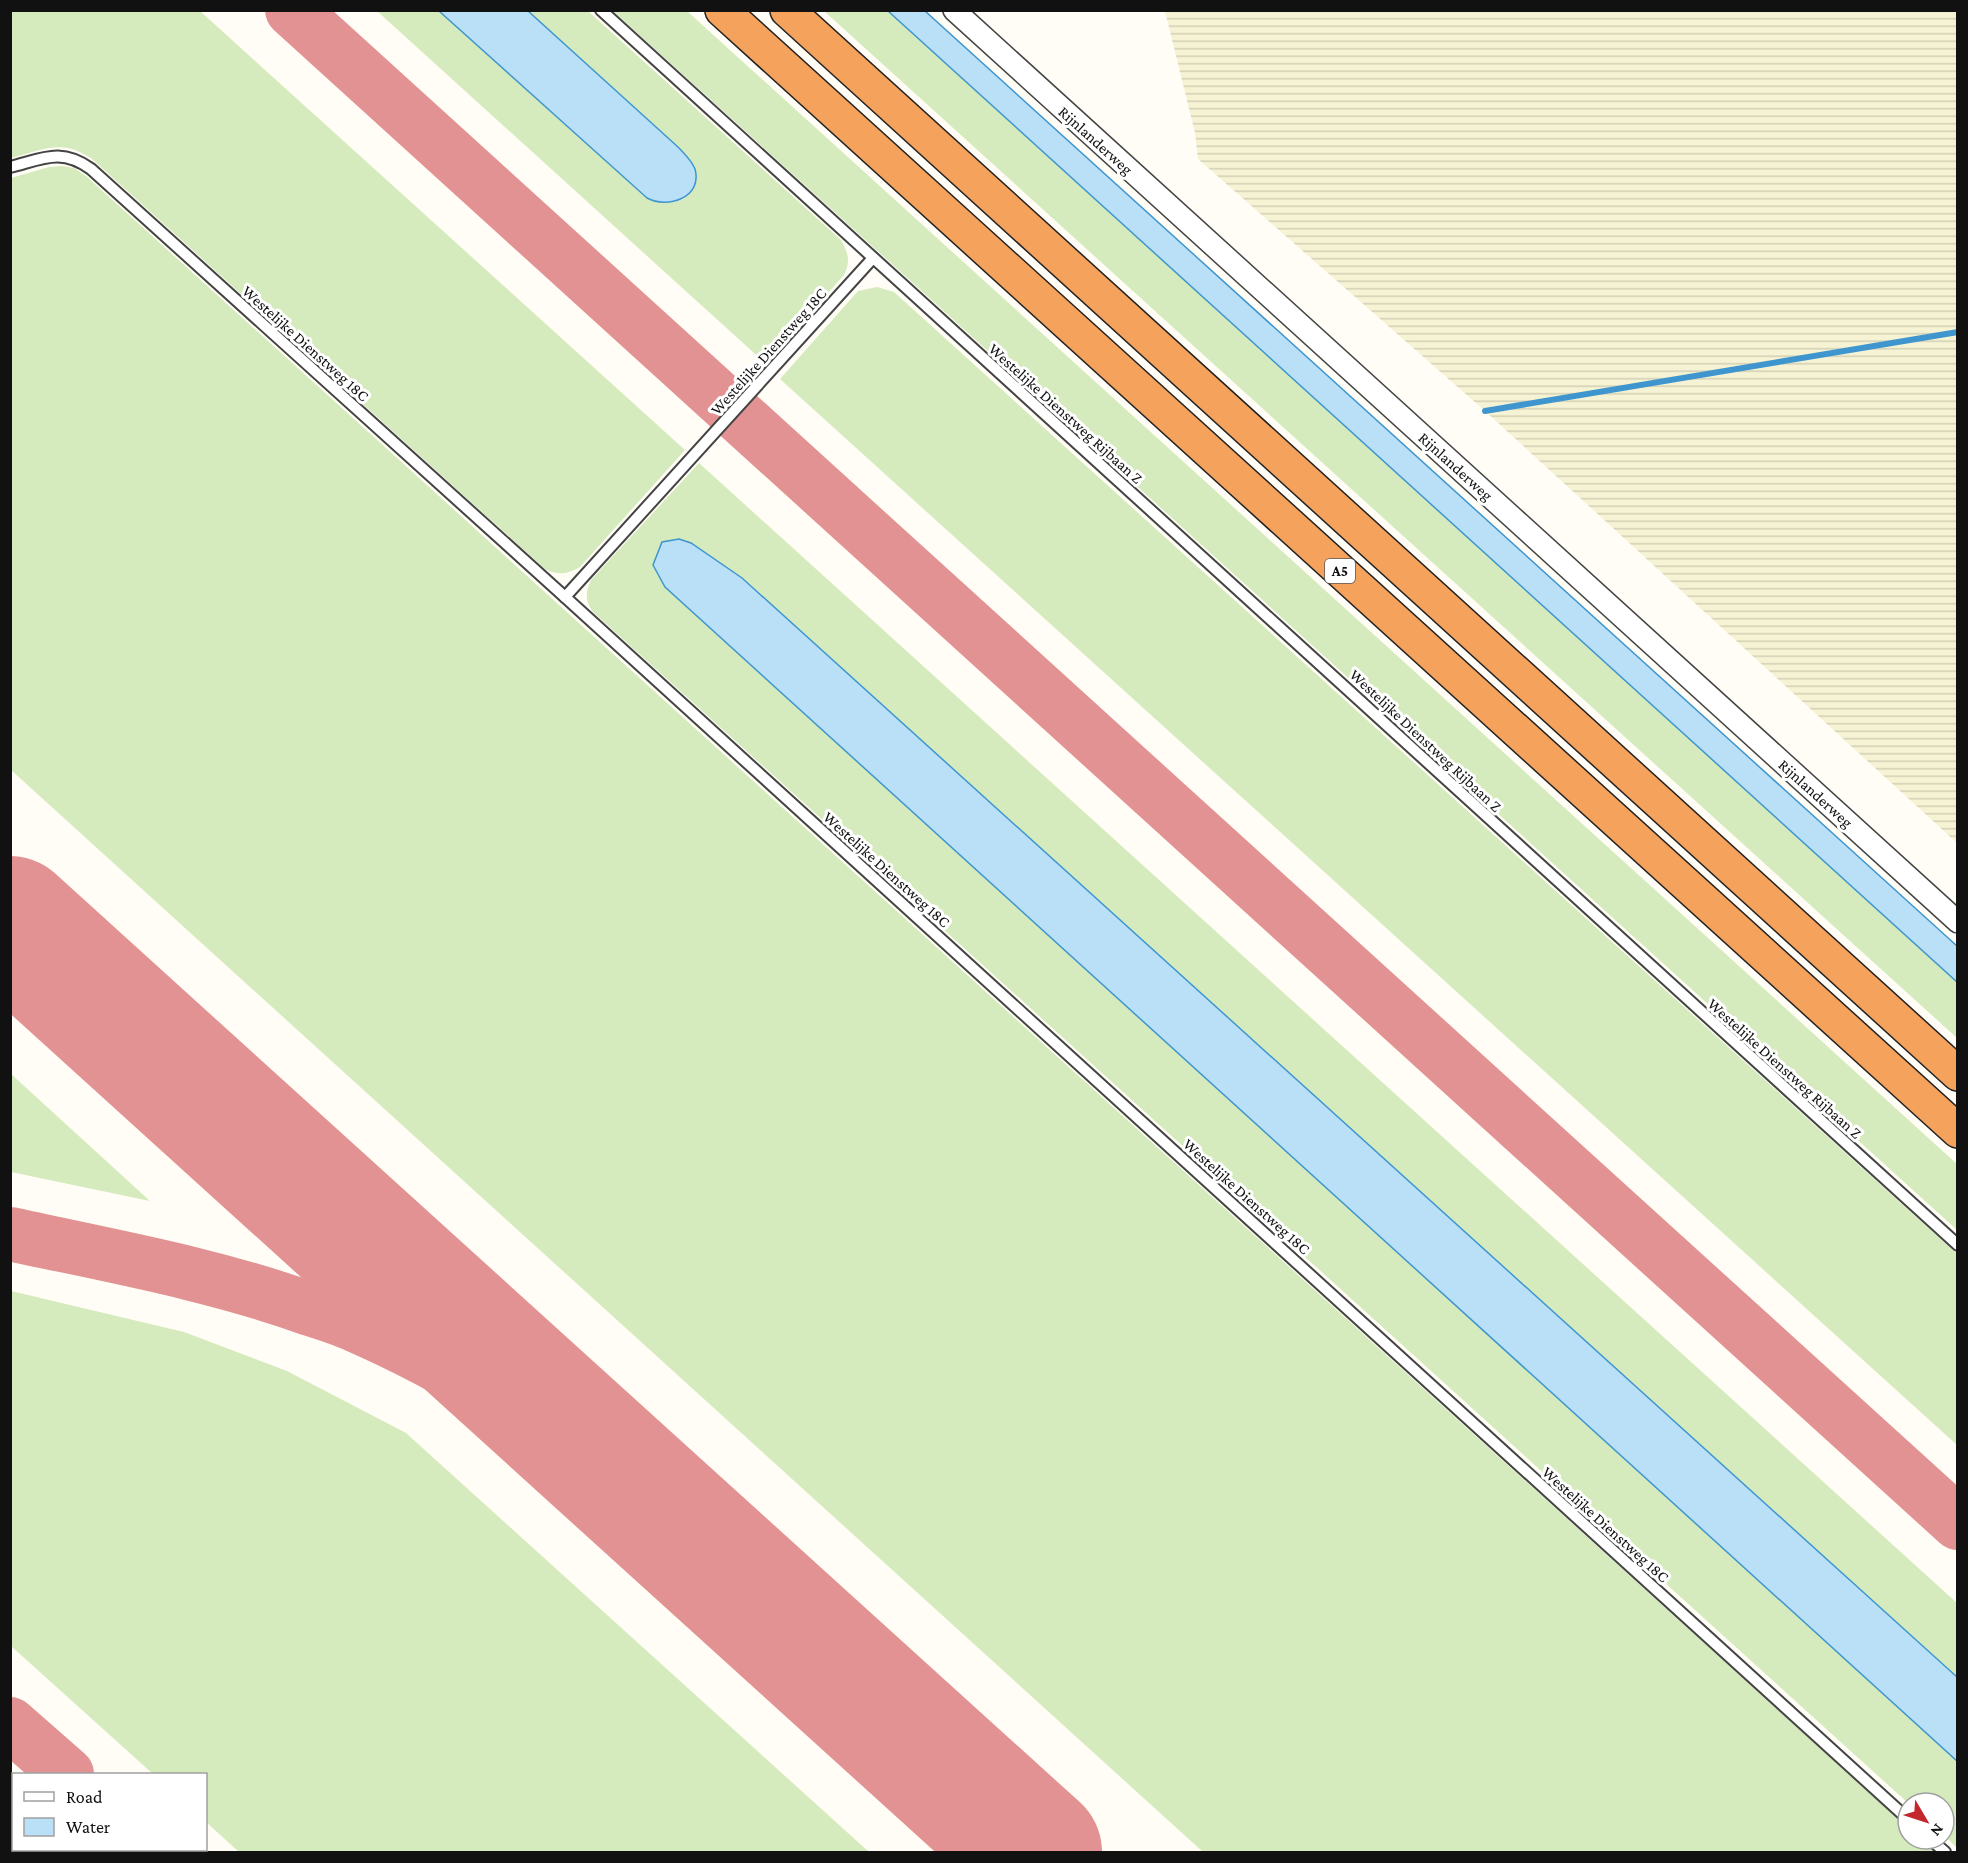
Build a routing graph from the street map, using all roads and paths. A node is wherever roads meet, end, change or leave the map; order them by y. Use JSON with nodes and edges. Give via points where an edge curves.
{"nodes":[{"id":1,"x":601,"y":10,"type":"edge"},
{"id":2,"x":722,"y":10,"type":"edge"},
{"id":3,"x":787,"y":10,"type":"edge"},
{"id":4,"x":954,"y":10,"type":"edge"},
{"id":5,"x":10,"y":167,"type":"edge"},
{"id":6,"x":873,"y":258,"type":"junction"},
{"id":7,"x":565,"y":597,"type":"junction"},
{"id":8,"x":1958,"y":922,"type":"edge"},
{"id":9,"x":1958,"y":1074,"type":"edge"},
{"id":10,"x":1958,"y":1131,"type":"edge"},
{"id":11,"x":1958,"y":1245,"type":"edge"},
{"id":12,"x":1896,"y":1808,"type":"edge"}],
"edges":[{"from":1,"to":6,"type":"lane","name":"Westelijke Dienstweg Rijbaan Z"},
{"from":2,"to":10,"type":"highway","number":"A5"},
{"from":3,"to":9,"type":"highway","number":"A5"},
{"from":4,"to":8,"type":"street","name":"Rijnlanderweg"},
{"from":5,"to":7,"type":"lane","name":"Westelijke Dienstweg 18C","via":[[67,156],[91,168]]},
{"from":6,"to":7,"type":"lane","name":"Westelijke Dienstweg 18C"},
{"from":6,"to":11,"type":"lane","name":"Westelijke Dienstweg Rijbaan Z"},
{"from":7,"to":12,"type":"lane","name":"Westelijke Dienstweg 18C"}]}
